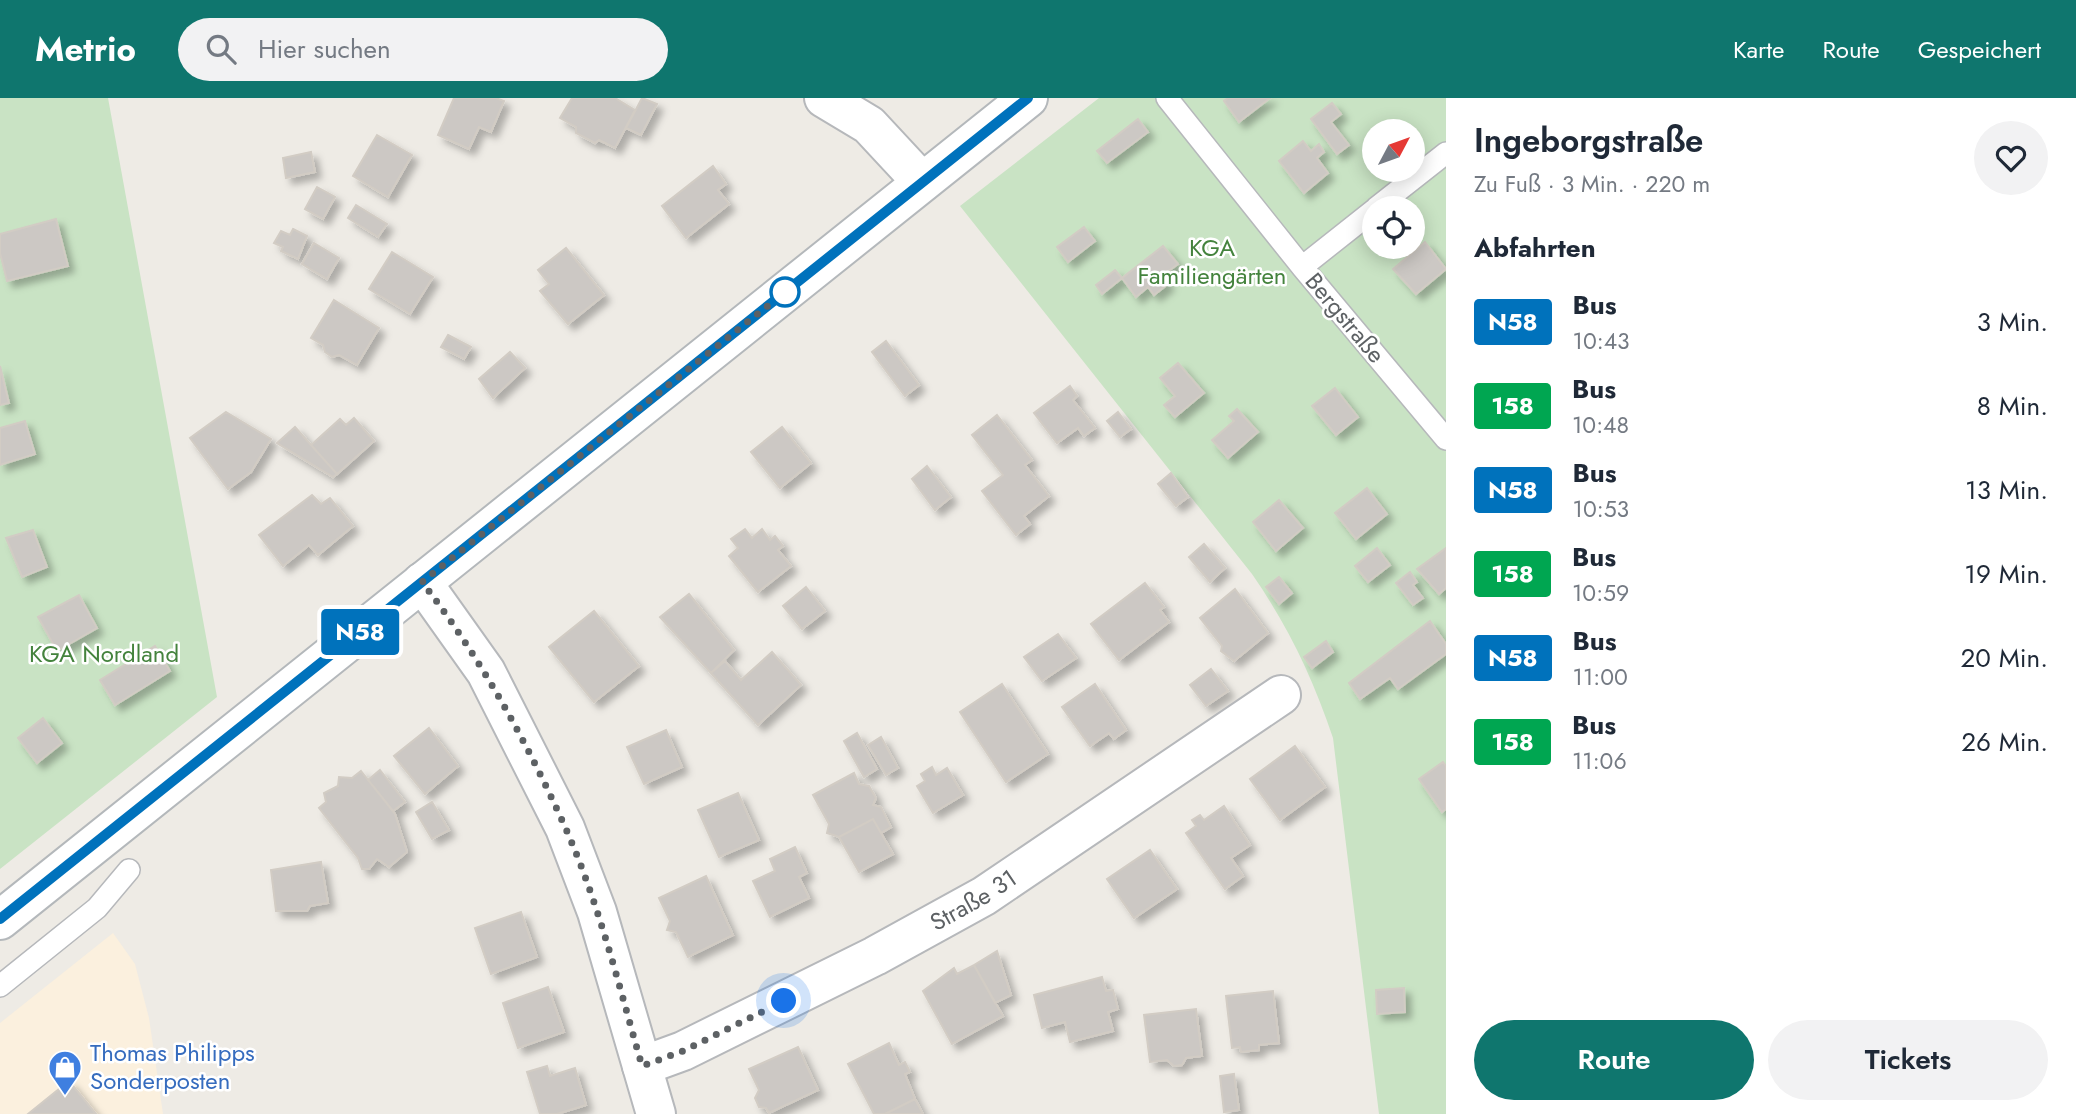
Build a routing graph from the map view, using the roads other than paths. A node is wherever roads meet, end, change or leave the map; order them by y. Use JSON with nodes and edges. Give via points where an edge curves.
{"nodes":[{"id":1,"x":824,"y":98,"type":"edge"},
{"id":2,"x":1028,"y":98,"type":"edge"},
{"id":3,"x":1167,"y":98,"type":"edge"},
{"id":4,"x":1446,"y":153,"type":"edge"},
{"id":5,"x":922,"y":183,"type":"junction"},
{"id":6,"x":1391,"y":196,"type":"edge"},
{"id":7,"x":1362,"y":219,"type":"edge"},
{"id":8,"x":1302,"y":267,"type":"junction"},
{"id":9,"x":1446,"y":439,"type":"edge"},
{"id":10,"x":422,"y":582,"type":"junction"},
{"id":11,"x":1281,"y":695,"type":"dead end"},
{"id":12,"x":129,"y":870,"type":"dead end"},
{"id":13,"x":0,"y":919,"type":"edge"},
{"id":14,"x":0,"y":986,"type":"edge"},
{"id":15,"x":642,"y":1066,"type":"junction"},
{"id":16,"x":656,"y":1114,"type":"edge"}],
"edges":[{"from":1,"to":5,"type":"street","via":[[869,125]]},
{"from":2,"to":5,"type":"street"},
{"from":3,"to":8,"type":"lane","name":"Bergstraße"},
{"from":4,"to":6,"type":"lane"},
{"from":5,"to":10,"type":"street"},
{"from":7,"to":8,"type":"lane"},
{"from":8,"to":9,"type":"lane","name":"Bergstraße"},
{"from":10,"to":13,"type":"street"},
{"from":10,"to":15,"type":"street","via":[[486,672],[565,828],[597,912]]},
{"from":11,"to":15,"type":"street","name":"Straße 31","via":[[984,896],[850,968],[683,1051]]},
{"from":12,"to":14,"type":"lane","via":[[97,908]]},
{"from":15,"to":16,"type":"street"}]}
